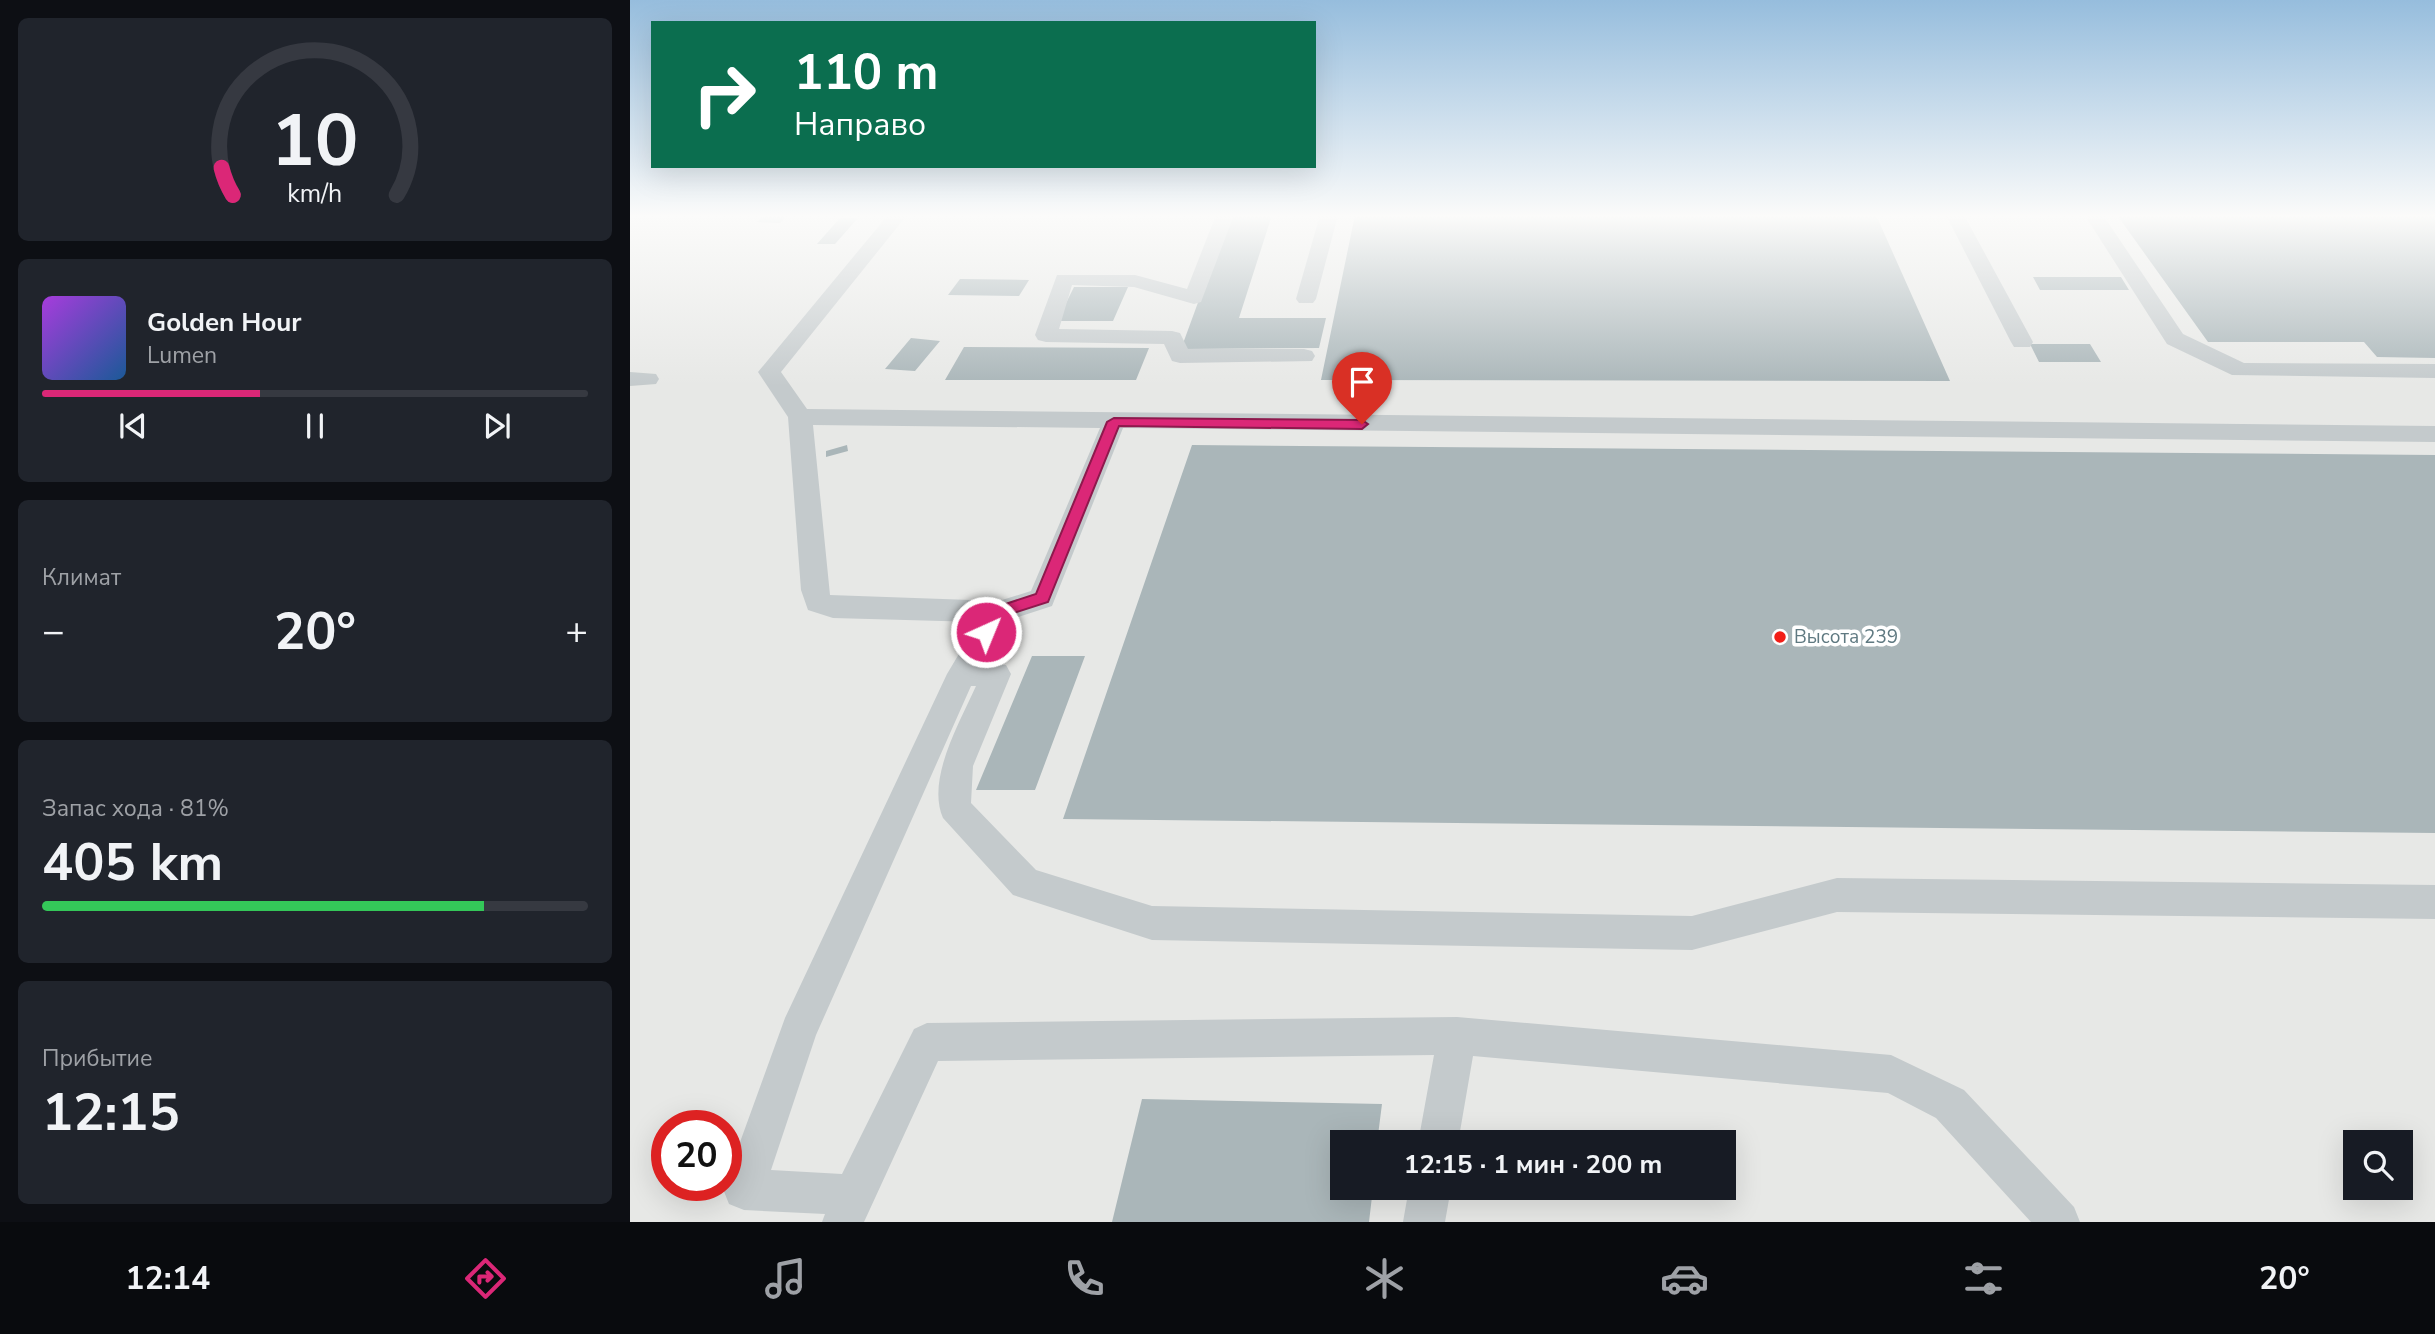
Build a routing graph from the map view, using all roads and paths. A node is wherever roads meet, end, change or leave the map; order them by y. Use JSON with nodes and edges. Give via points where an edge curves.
{"nodes":[{"id":1,"x":851,"y":272,"type":"edge"},
{"id":2,"x":1204,"y":272,"type":"edge"},
{"id":3,"x":1314,"y":272,"type":"edge"},
{"id":4,"x":1985,"y":272,"type":"edge"},
{"id":5,"x":2131,"y":272,"type":"edge"},
{"id":6,"x":1307,"y":299,"type":"dead end"},
{"id":7,"x":2022,"y":342,"type":"dead end"},
{"id":8,"x":1304,"y":356,"type":"dead end"},
{"id":9,"x":2435,"y":371,"type":"edge"},
{"id":10,"x":800,"y":417,"type":"junction"},
{"id":11,"x":1114,"y":422,"type":"junction"},
{"id":12,"x":2435,"y":434,"type":"edge"},
{"id":13,"x":999,"y":612,"type":"junction"},
{"id":14,"x":962,"y":674,"type":"junction"},
{"id":15,"x":2435,"y":902,"type":"edge"},
{"id":16,"x":1457,"y":1036,"type":"junction"},
{"id":17,"x":1440,"y":1130,"type":"edge"},
{"id":18,"x":1428,"y":1200,"type":"edge"},
{"id":19,"x":848,"y":1208,"type":"edge"},
{"id":20,"x":1424,"y":1222,"type":"edge"},
{"id":21,"x":2059,"y":1222,"type":"edge"}],
"edges":[{"from":1,"to":10,"type":"street","via":[[769,372]]},
{"from":2,"to":8,"type":"street","via":[[1194,298],[1135,281],[1064,279],[1046,335],[1172,338],[1180,356]]},
{"from":3,"to":6,"type":"street"},
{"from":4,"to":7,"type":"street"},
{"from":5,"to":9,"type":"street","via":[[2175,339],[2240,370]]},
{"from":10,"to":11,"type":"street"},
{"from":10,"to":13,"type":"street","via":[[818,602],[832,607]]},
{"from":11,"to":12,"type":"street"},
{"from":11,"to":13,"type":"street","via":[[1042,598]]},
{"from":13,"to":14,"type":"street"},
{"from":14,"to":15,"type":"street","via":[[996,674],[957,766],[955,808],[1025,883],[1152,923],[1692,933],[1837,895]]},
{"from":14,"to":19,"type":"street","via":[[798,1031],[744,1189]]},
{"from":16,"to":17,"type":"street"},
{"from":16,"to":19,"type":"street","via":[[927,1042]]},
{"from":16,"to":21,"type":"street","via":[[1891,1074],[1950,1104]]},
{"from":18,"to":20,"type":"street"}]}
